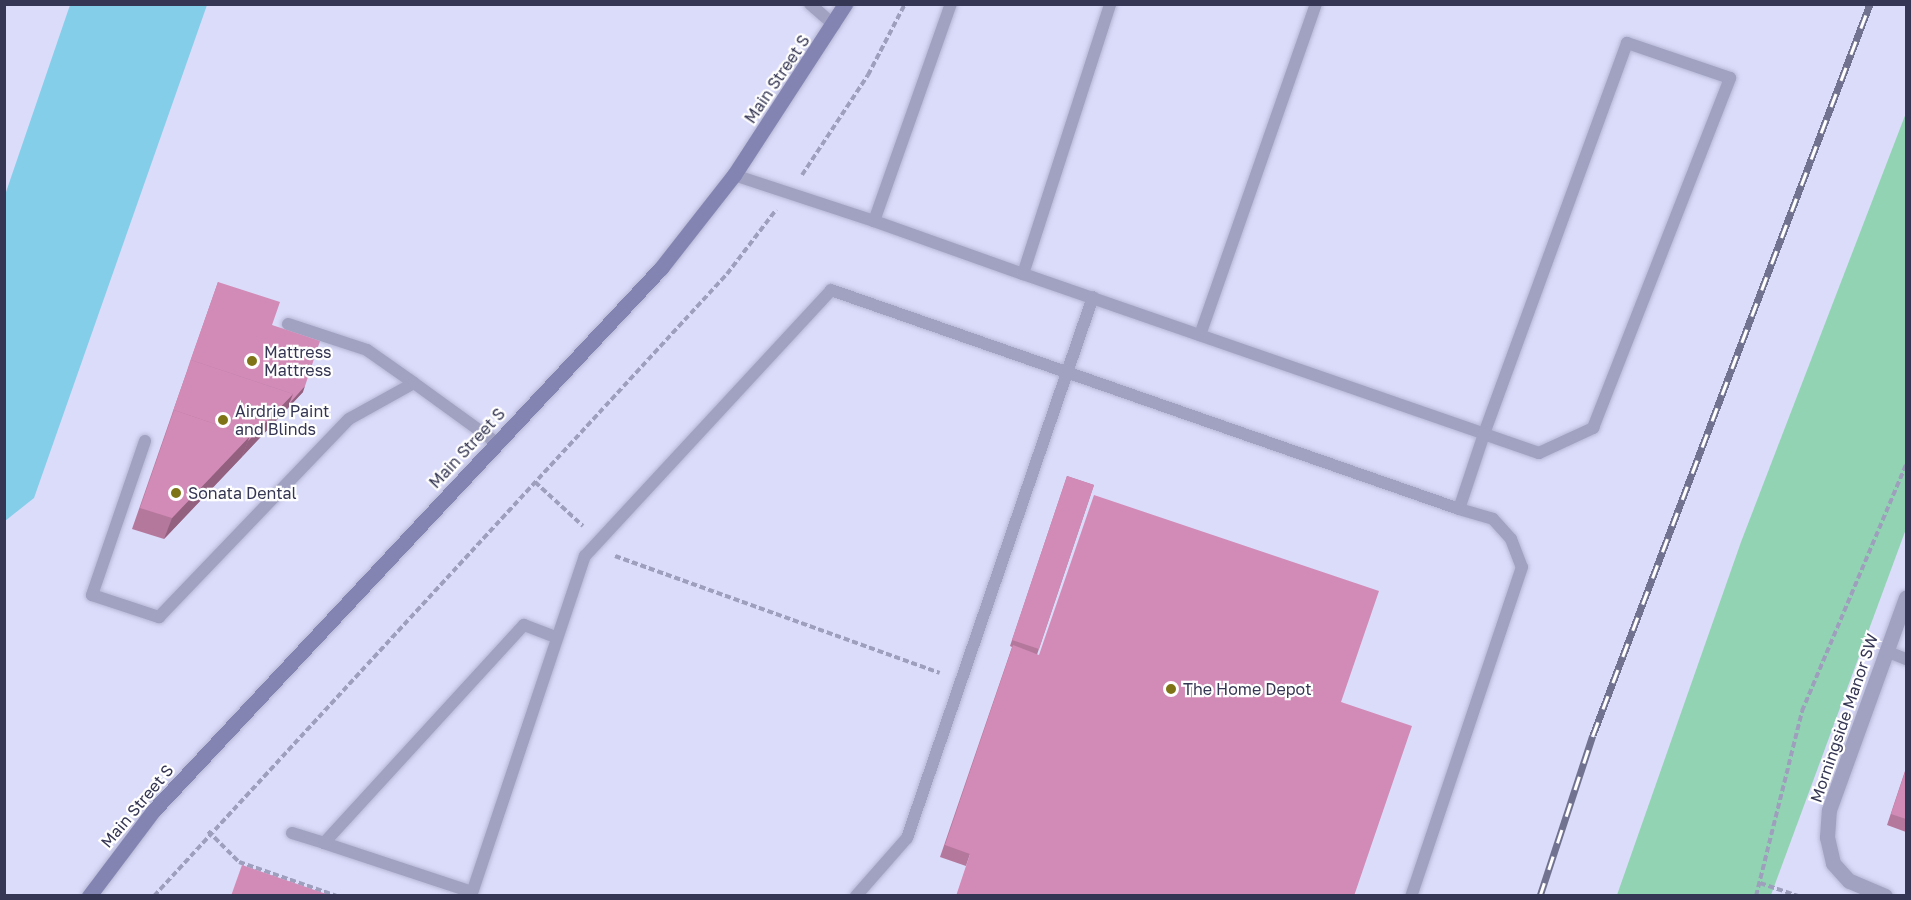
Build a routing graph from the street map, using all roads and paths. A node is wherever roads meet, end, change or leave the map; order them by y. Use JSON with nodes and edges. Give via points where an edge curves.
{"nodes":[{"id":1,"x":810,"y":4,"type":"edge"},
{"id":2,"x":845,"y":4,"type":"edge"},
{"id":3,"x":905,"y":4,"type":"edge"},
{"id":4,"x":951,"y":4,"type":"edge"},
{"id":5,"x":1110,"y":4,"type":"edge"},
{"id":6,"x":1316,"y":4,"type":"edge"},
{"id":7,"x":834,"y":25,"type":"junction"},
{"id":8,"x":734,"y":175,"type":"junction"},
{"id":9,"x":790,"y":192,"type":"junction"},
{"id":10,"x":874,"y":221,"type":"junction"},
{"id":11,"x":1023,"y":273,"type":"junction"},
{"id":12,"x":1093,"y":297,"type":"junction"},
{"id":13,"x":288,"y":324,"type":"dead end"},
{"id":14,"x":1200,"y":335,"type":"junction"},
{"id":15,"x":1067,"y":373,"type":"junction"},
{"id":16,"x":414,"y":383,"type":"junction"},
{"id":17,"x":1484,"y":434,"type":"junction"},
{"id":18,"x":145,"y":441,"type":"dead end"},
{"id":19,"x":497,"y":443,"type":"junction"},
{"id":20,"x":1906,"y":465,"type":"edge"},
{"id":21,"x":535,"y":482,"type":"junction"},
{"id":22,"x":1459,"y":509,"type":"junction"},
{"id":23,"x":597,"y":540,"type":"junction"},
{"id":24,"x":1906,"y":597,"type":"edge"},
{"id":25,"x":555,"y":637,"type":"junction"},
{"id":26,"x":1886,"y":651,"type":"junction"},
{"id":27,"x":1906,"y":659,"type":"edge"},
{"id":28,"x":961,"y":680,"type":"junction"},
{"id":29,"x":208,"y":831,"type":"junction"},
{"id":30,"x":292,"y":833,"type":"dead end"},
{"id":31,"x":324,"y":843,"type":"junction"},
{"id":32,"x":1760,"y":883,"type":"junction"},
{"id":33,"x":471,"y":894,"type":"edge"},
{"id":34,"x":89,"y":896,"type":"edge"},
{"id":35,"x":153,"y":896,"type":"edge"},
{"id":36,"x":337,"y":896,"type":"edge"},
{"id":37,"x":856,"y":896,"type":"edge"},
{"id":38,"x":1411,"y":896,"type":"edge"},
{"id":39,"x":1756,"y":896,"type":"edge"},
{"id":40,"x":1798,"y":896,"type":"edge"},
{"id":41,"x":1885,"y":896,"type":"edge"}],
"edges":[{"from":1,"to":7,"type":"lane"},
{"from":2,"to":7,"type":"main road","name":"Main Street S"},
{"from":3,"to":9,"type":"path","via":[[868,75]]},
{"from":4,"to":10,"type":"lane"},
{"from":5,"to":11,"type":"lane"},
{"from":6,"to":14,"type":"lane"},
{"from":7,"to":8,"type":"main road","name":"Main Street S"},
{"from":8,"to":9,"type":"lane"},
{"from":8,"to":19,"type":"main road","name":"Main Street S","via":[[661,268]]},
{"from":9,"to":10,"type":"lane"},
{"from":9,"to":21,"type":"path","via":[[727,274]]},
{"from":10,"to":11,"type":"lane"},
{"from":11,"to":12,"type":"lane"},
{"from":12,"to":14,"type":"lane"},
{"from":12,"to":15,"type":"lane"},
{"from":13,"to":16,"type":"lane","via":[[368,350]]},
{"from":14,"to":17,"type":"lane"},
{"from":15,"to":22,"type":"lane"},
{"from":15,"to":23,"type":"lane","via":[[831,290]]},
{"from":15,"to":28,"type":"lane"},
{"from":16,"to":18,"type":"lane","via":[[349,419],[159,618],[92,595]]},
{"from":16,"to":19,"type":"lane"},
{"from":17,"to":17,"type":"lane","via":[[1539,453],[1593,428],[1730,78],[1627,43]]},
{"from":17,"to":22,"type":"lane"},
{"from":19,"to":34,"type":"main road","name":"Main Street S","via":[[153,811]]},
{"from":20,"to":32,"type":"path","via":[[1802,711]]},
{"from":21,"to":23,"type":"path"},
{"from":21,"to":29,"type":"path"},
{"from":22,"to":38,"type":"lane","via":[[1493,519],[1511,539],[1522,567]]},
{"from":23,"to":25,"type":"lane","via":[[574,580]]},
{"from":23,"to":28,"type":"path","via":[[621,562]]},
{"from":24,"to":26,"type":"street","name":"Morningside Manor SW"},
{"from":25,"to":31,"type":"lane","via":[[524,626]]},
{"from":25,"to":33,"type":"lane"},
{"from":26,"to":27,"type":"lane"},
{"from":26,"to":41,"type":"street","name":"Morningside Manor SW","via":[[1829,810],[1827,837],[1833,863],[1849,880]]},
{"from":28,"to":37,"type":"lane","via":[[907,838]]},
{"from":29,"to":35,"type":"path"},
{"from":29,"to":36,"type":"path","via":[[239,862]]},
{"from":30,"to":31,"type":"lane"},
{"from":31,"to":33,"type":"lane"},
{"from":32,"to":39,"type":"path"},
{"from":32,"to":40,"type":"path"}]}
